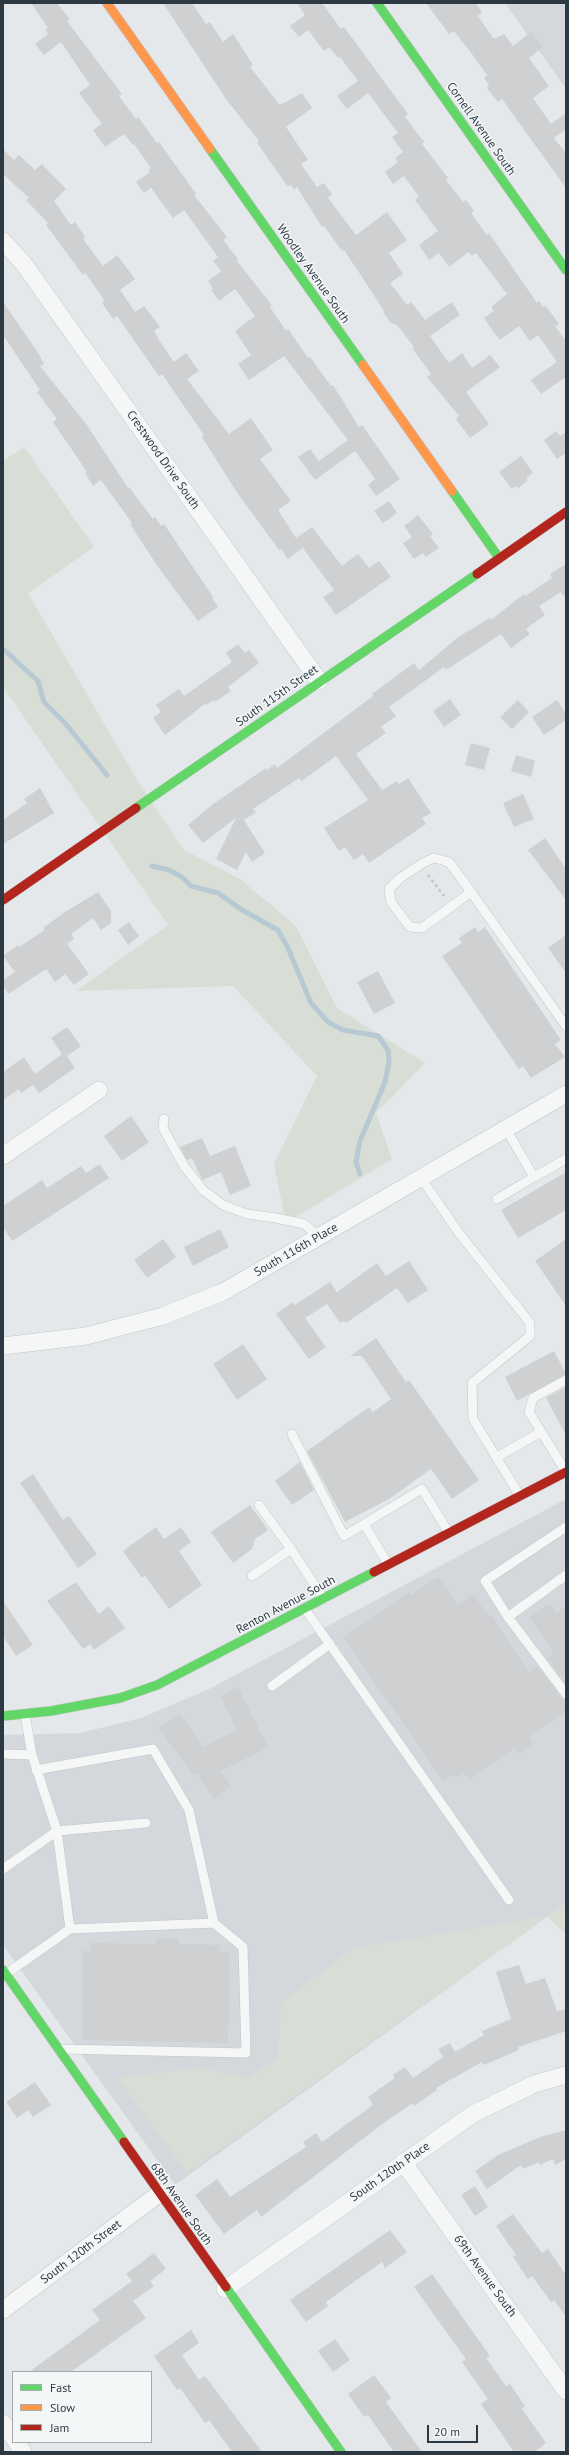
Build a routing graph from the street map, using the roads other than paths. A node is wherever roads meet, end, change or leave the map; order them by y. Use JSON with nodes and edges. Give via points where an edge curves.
{"nodes":[{"id":1,"x":107,"y":3,"type":"edge"},
{"id":2,"x":377,"y":3,"type":"edge"},
{"id":3,"x":3,"y":240,"type":"edge"},
{"id":4,"x":566,"y":270,"type":"edge"},
{"id":5,"x":566,"y":512,"type":"edge"},
{"id":6,"x":499,"y":558,"type":"junction"},
{"id":7,"x":319,"y":681,"type":"junction"},
{"id":8,"x":471,"y":892,"type":"junction"},
{"id":9,"x":3,"y":900,"type":"edge"},
{"id":10,"x":566,"y":1026,"type":"edge"},
{"id":11,"x":99,"y":1090,"type":"dead end"},
{"id":12,"x":566,"y":1094,"type":"edge"},
{"id":13,"x":164,"y":1119,"type":"dead end"},
{"id":14,"x":506,"y":1129,"type":"junction"},
{"id":15,"x":3,"y":1156,"type":"edge"},
{"id":16,"x":566,"y":1159,"type":"edge"},
{"id":17,"x":534,"y":1177,"type":"junction"},
{"id":18,"x":421,"y":1178,"type":"junction"},
{"id":19,"x":497,"y":1199,"type":"dead end"},
{"id":20,"x":319,"y":1237,"type":"junction"},
{"id":21,"x":3,"y":1346,"type":"edge"},
{"id":22,"x":566,"y":1380,"type":"edge"},
{"id":23,"x":542,"y":1432,"type":"junction"},
{"id":24,"x":292,"y":1434,"type":"dead end"},
{"id":25,"x":497,"y":1457,"type":"junction"},
{"id":26,"x":566,"y":1472,"type":"edge"},
{"id":27,"x":520,"y":1496,"type":"junction"},
{"id":28,"x":259,"y":1505,"type":"dead end"},
{"id":29,"x":364,"y":1524,"type":"junction"},
{"id":30,"x":566,"y":1527,"type":"edge"},
{"id":31,"x":449,"y":1534,"type":"junction"},
{"id":32,"x":291,"y":1548,"type":"junction"},
{"id":33,"x":389,"y":1565,"type":"junction"},
{"id":34,"x":566,"y":1575,"type":"edge"},
{"id":35,"x":252,"y":1576,"type":"dead end"},
{"id":36,"x":324,"y":1599,"type":"junction"},
{"id":37,"x":305,"y":1609,"type":"junction"},
{"id":38,"x":508,"y":1617,"type":"junction"},
{"id":39,"x":330,"y":1644,"type":"junction"},
{"id":40,"x":272,"y":1686,"type":"dead end"},
{"id":41,"x":566,"y":1694,"type":"edge"},
{"id":42,"x":24,"y":1714,"type":"junction"},
{"id":43,"x":3,"y":1716,"type":"edge"},
{"id":44,"x":3,"y":1754,"type":"edge"},
{"id":45,"x":32,"y":1755,"type":"junction"},
{"id":46,"x":36,"y":1770,"type":"junction"},
{"id":47,"x":146,"y":1823,"type":"dead end"},
{"id":48,"x":57,"y":1831,"type":"junction"},
{"id":49,"x":3,"y":1869,"type":"edge"},
{"id":50,"x":509,"y":1900,"type":"dead end"},
{"id":51,"x":214,"y":1923,"type":"junction"},
{"id":52,"x":70,"y":1929,"type":"junction"},
{"id":53,"x":5,"y":1972,"type":"edge"},
{"id":54,"x":58,"y":2049,"type":"junction"},
{"id":55,"x":566,"y":2074,"type":"edge"},
{"id":56,"x":403,"y":2162,"type":"junction"},
{"id":57,"x":160,"y":2193,"type":"junction"},
{"id":58,"x":225,"y":2289,"type":"junction"},
{"id":59,"x":3,"y":2310,"type":"edge"},
{"id":60,"x":566,"y":2390,"type":"edge"},
{"id":61,"x":3,"y":2423,"type":"edge"},
{"id":62,"x":12,"y":2436,"type":"edge"},
{"id":63,"x":17,"y":2443,"type":"edge"},
{"id":64,"x":24,"y":2452,"type":"edge"},
{"id":65,"x":341,"y":2452,"type":"edge"}],
"edges":[{"from":1,"to":6,"type":"street","name":"Woodley Avenue South"},
{"from":2,"to":4,"type":"street","name":"Cornell Avenue South"},
{"from":3,"to":7,"type":"street","name":"Crestwood Drive South","via":[[24,264]]},
{"from":5,"to":6,"type":"street","name":"South 115th Street"},
{"from":6,"to":7,"type":"street","name":"South 115th Street"},
{"from":7,"to":9,"type":"street","name":"South 115th Street"},
{"from":8,"to":8,"type":"lane","via":[[449,862],[434,858],[400,878],[389,889],[391,902],[410,926],[422,928]]},
{"from":8,"to":10,"type":"lane"},
{"from":11,"to":15,"type":"street"},
{"from":12,"to":14,"type":"street","name":"South 116th Place"},
{"from":13,"to":20,"type":"lane","via":[[163,1128],[184,1166],[203,1190],[223,1205],[247,1214],[304,1224]]},
{"from":14,"to":17,"type":"lane"},
{"from":14,"to":18,"type":"street","name":"South 116th Place"},
{"from":16,"to":17,"type":"lane"},
{"from":17,"to":19,"type":"lane"},
{"from":18,"to":20,"type":"street","name":"South 116th Place"},
{"from":18,"to":25,"type":"lane","via":[[473,1251],[530,1323],[530,1336],[472,1383],[473,1419]]},
{"from":20,"to":21,"type":"street","name":"South 116th Place","via":[[223,1292],[164,1316],[86,1336]]},
{"from":22,"to":23,"type":"lane","via":[[533,1398],[529,1412]]},
{"from":23,"to":25,"type":"lane"},
{"from":23,"to":26,"type":"lane"},
{"from":24,"to":29,"type":"lane","via":[[344,1536]]},
{"from":25,"to":27,"type":"lane"},
{"from":26,"to":27,"type":"street","name":"Renton Avenue South"},
{"from":27,"to":31,"type":"street","name":"Renton Avenue South"},
{"from":28,"to":32,"type":"lane"},
{"from":29,"to":31,"type":"lane","via":[[422,1489]]},
{"from":29,"to":33,"type":"lane"},
{"from":30,"to":38,"type":"lane","via":[[485,1581]]},
{"from":31,"to":33,"type":"street","name":"Renton Avenue South"},
{"from":32,"to":35,"type":"lane"},
{"from":32,"to":36,"type":"lane"},
{"from":33,"to":36,"type":"street","name":"Renton Avenue South"},
{"from":34,"to":38,"type":"lane"},
{"from":36,"to":37,"type":"street","name":"Renton Avenue South"},
{"from":37,"to":39,"type":"lane"},
{"from":37,"to":42,"type":"street","name":"Renton Avenue South","via":[[157,1685],[120,1698]]},
{"from":38,"to":41,"type":"lane"},
{"from":39,"to":40,"type":"lane"},
{"from":39,"to":50,"type":"lane"},
{"from":42,"to":43,"type":"street","name":"Renton Avenue South"},
{"from":42,"to":45,"type":"lane"},
{"from":44,"to":45,"type":"lane"},
{"from":45,"to":46,"type":"lane"},
{"from":46,"to":48,"type":"lane"},
{"from":46,"to":51,"type":"lane","via":[[153,1749],[189,1810]]},
{"from":47,"to":48,"type":"lane"},
{"from":48,"to":49,"type":"lane"},
{"from":48,"to":52,"type":"lane"},
{"from":51,"to":52,"type":"lane"},
{"from":51,"to":54,"type":"lane","via":[[243,1947],[246,2053]]},
{"from":52,"to":53,"type":"lane"},
{"from":53,"to":54,"type":"street","name":"68th Avenue South"},
{"from":54,"to":57,"type":"street","name":"68th Avenue South"},
{"from":55,"to":56,"type":"street","name":"South 120th Place","via":[[534,2084],[473,2114]]},
{"from":56,"to":58,"type":"street","name":"South 120th Place"},
{"from":56,"to":60,"type":"street","name":"69th Avenue South"},
{"from":57,"to":58,"type":"street","name":"68th Avenue South"},
{"from":57,"to":59,"type":"street","name":"South 120th Street"},
{"from":58,"to":65,"type":"street","name":"68th Avenue South"},
{"from":61,"to":62,"type":"street"},
{"from":63,"to":64,"type":"street"}]}
